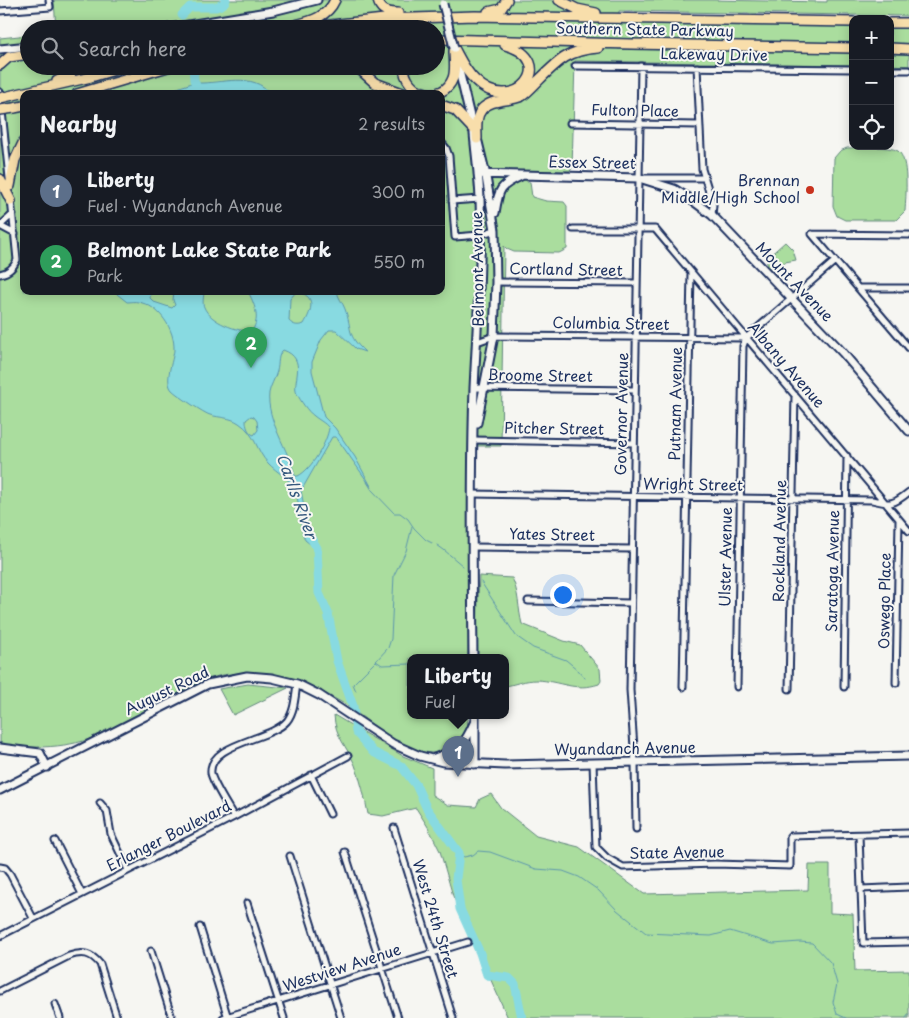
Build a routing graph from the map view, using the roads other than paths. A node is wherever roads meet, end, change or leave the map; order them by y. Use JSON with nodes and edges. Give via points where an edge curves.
{"nodes":[{"id":1,"x":49,"y":0,"type":"edge"},
{"id":2,"x":317,"y":0,"type":"edge"},
{"id":3,"x":335,"y":0,"type":"edge"},
{"id":4,"x":378,"y":0,"type":"edge"},
{"id":5,"x":508,"y":0,"type":"edge"},
{"id":6,"x":559,"y":0,"type":"edge"},
{"id":7,"x":443,"y":1,"type":"edge"},
{"id":8,"x":0,"y":11,"type":"edge"},
{"id":9,"x":474,"y":16,"type":"junction"},
{"id":10,"x":435,"y":17,"type":"junction"},
{"id":11,"x":631,"y":18,"type":"junction"},
{"id":12,"x":217,"y":20,"type":"edge"},
{"id":13,"x":310,"y":20,"type":"edge"},
{"id":14,"x":359,"y":20,"type":"edge"},
{"id":15,"x":849,"y":22,"type":"edge"},
{"id":16,"x":894,"y":23,"type":"edge"},
{"id":17,"x":909,"y":23,"type":"edge"},
{"id":18,"x":445,"y":39,"type":"edge"},
{"id":19,"x":491,"y":41,"type":"junction"},
{"id":20,"x":631,"y":44,"type":"junction"},
{"id":21,"x":20,"y":47,"type":"edge"},
{"id":22,"x":454,"y":48,"type":"junction"},
{"id":23,"x":849,"y":48,"type":"edge"},
{"id":24,"x":894,"y":48,"type":"edge"},
{"id":25,"x":0,"y":49,"type":"edge"},
{"id":26,"x":909,"y":49,"type":"edge"},
{"id":27,"x":20,"y":55,"type":"edge"},
{"id":28,"x":0,"y":66,"type":"edge"},
{"id":29,"x":575,"y":66,"type":"dead end"},
{"id":30,"x":641,"y":66,"type":"junction"},
{"id":31,"x":698,"y":67,"type":"junction"},
{"id":32,"x":849,"y":69,"type":"edge"},
{"id":33,"x":894,"y":70,"type":"edge"},
{"id":34,"x":909,"y":70,"type":"edge"},
{"id":35,"x":70,"y":75,"type":"edge"},
{"id":36,"x":96,"y":75,"type":"edge"},
{"id":37,"x":141,"y":75,"type":"edge"},
{"id":38,"x":366,"y":75,"type":"edge"},
{"id":39,"x":406,"y":75,"type":"edge"},
{"id":40,"x":104,"y":86,"type":"junction"},
{"id":41,"x":40,"y":90,"type":"edge"},
{"id":42,"x":42,"y":90,"type":"edge"},
{"id":43,"x":90,"y":90,"type":"edge"},
{"id":44,"x":96,"y":90,"type":"edge"},
{"id":45,"x":394,"y":90,"type":"edge"},
{"id":46,"x":418,"y":90,"type":"edge"},
{"id":47,"x":441,"y":90,"type":"edge"},
{"id":48,"x":0,"y":92,"type":"edge"},
{"id":49,"x":20,"y":95,"type":"edge"},
{"id":50,"x":0,"y":98,"type":"edge"},
{"id":51,"x":445,"y":106,"type":"edge"},
{"id":52,"x":20,"y":107,"type":"edge"},
{"id":53,"x":0,"y":110,"type":"edge"},
{"id":54,"x":570,"y":123,"type":"dead end"},
{"id":55,"x":640,"y":124,"type":"junction"},
{"id":56,"x":699,"y":125,"type":"junction"},
{"id":57,"x":473,"y":128,"type":"junction"},
{"id":58,"x":476,"y":139,"type":"junction"},
{"id":59,"x":445,"y":147,"type":"edge"},
{"id":60,"x":20,"y":149,"type":"edge"},
{"id":61,"x":482,"y":174,"type":"junction"},
{"id":62,"x":523,"y":176,"type":"junction"},
{"id":63,"x":639,"y":178,"type":"junction"},
{"id":64,"x":704,"y":178,"type":"junction"},
{"id":65,"x":0,"y":179,"type":"edge"},
{"id":66,"x":10,"y":186,"type":"junction"},
{"id":67,"x":490,"y":198,"type":"junction"},
{"id":68,"x":480,"y":199,"type":"junction"},
{"id":69,"x":11,"y":201,"type":"junction"},
{"id":70,"x":452,"y":201,"type":"junction"},
{"id":71,"x":13,"y":214,"type":"junction"},
{"id":72,"x":712,"y":215,"type":"junction"},
{"id":73,"x":493,"y":221,"type":"junction"},
{"id":74,"x":0,"y":226,"type":"edge"},
{"id":75,"x":573,"y":229,"type":"dead end"},
{"id":76,"x":494,"y":230,"type":"junction"},
{"id":77,"x":638,"y":230,"type":"junction"},
{"id":78,"x":15,"y":234,"type":"junction"},
{"id":79,"x":480,"y":235,"type":"junction"},
{"id":80,"x":909,"y":236,"type":"edge"},
{"id":81,"x":835,"y":261,"type":"junction"},
{"id":82,"x":691,"y":271,"type":"junction"},
{"id":83,"x":0,"y":274,"type":"edge"},
{"id":84,"x":496,"y":282,"type":"junction"},
{"id":85,"x":637,"y":283,"type":"junction"},
{"id":86,"x":858,"y":288,"type":"junction"},
{"id":87,"x":909,"y":288,"type":"edge"},
{"id":88,"x":790,"y":299,"type":"junction"},
{"id":89,"x":494,"y":336,"type":"junction"},
{"id":90,"x":636,"y":336,"type":"junction"},
{"id":91,"x":689,"y":338,"type":"junction"},
{"id":92,"x":746,"y":338,"type":"junction"},
{"id":93,"x":477,"y":342,"type":"junction"},
{"id":94,"x":906,"y":342,"type":"edge"},
{"id":95,"x":909,"y":348,"type":"edge"},
{"id":96,"x":474,"y":388,"type":"junction"},
{"id":97,"x":484,"y":388,"type":"junction"},
{"id":98,"x":635,"y":390,"type":"junction"},
{"id":99,"x":795,"y":394,"type":"junction"},
{"id":100,"x":909,"y":431,"type":"edge"},
{"id":101,"x":473,"y":440,"type":"junction"},
{"id":102,"x":634,"y":443,"type":"junction"},
{"id":103,"x":847,"y":456,"type":"junction"},
{"id":104,"x":909,"y":492,"type":"edge"},
{"id":105,"x":473,"y":494,"type":"junction"},
{"id":106,"x":633,"y":496,"type":"junction"},
{"id":107,"x":686,"y":497,"type":"junction"},
{"id":108,"x":739,"y":499,"type":"junction"},
{"id":109,"x":793,"y":500,"type":"junction"},
{"id":110,"x":846,"y":500,"type":"junction"},
{"id":111,"x":888,"y":504,"type":"junction"},
{"id":112,"x":899,"y":519,"type":"junction"},
{"id":113,"x":909,"y":530,"type":"edge"},
{"id":114,"x":472,"y":547,"type":"junction"},
{"id":115,"x":632,"y":549,"type":"junction"},
{"id":116,"x":528,"y":601,"type":"dead end"},
{"id":117,"x":631,"y":603,"type":"junction"},
{"id":118,"x":473,"y":654,"type":"edge"},
{"id":119,"x":896,"y":682,"type":"dead end"},
{"id":120,"x":297,"y":684,"type":"junction"},
{"id":121,"x":683,"y":687,"type":"dead end"},
{"id":122,"x":737,"y":687,"type":"dead end"},
{"id":123,"x":844,"y":687,"type":"dead end"},
{"id":124,"x":790,"y":689,"type":"dead end"},
{"id":125,"x":353,"y":718,"type":"joint"},
{"id":126,"x":475,"y":719,"type":"edge"},
{"id":127,"x":475,"y":719,"type":"edge"},
{"id":128,"x":0,"y":748,"type":"edge"},
{"id":129,"x":348,"y":756,"type":"dead end"},
{"id":130,"x":909,"y":756,"type":"edge"},
{"id":131,"x":432,"y":759,"type":"junction"},
{"id":132,"x":634,"y":762,"type":"junction"},
{"id":133,"x":593,"y":763,"type":"junction"},
{"id":134,"x":474,"y":764,"type":"junction"},
{"id":135,"x":47,"y":767,"type":"junction"},
{"id":136,"x":310,"y":776,"type":"junction"},
{"id":137,"x":0,"y":790,"type":"edge"},
{"id":138,"x":100,"y":803,"type":"dead end"},
{"id":139,"x":330,"y":814,"type":"dead end"},
{"id":140,"x":234,"y":817,"type":"junction"},
{"id":141,"x":394,"y":828,"type":"dead end"},
{"id":142,"x":636,"y":829,"type":"dead end"},
{"id":143,"x":909,"y":833,"type":"edge"},
{"id":144,"x":859,"y":835,"type":"junction"},
{"id":145,"x":55,"y":841,"type":"dead end"},
{"id":146,"x":346,"y":852,"type":"dead end"},
{"id":147,"x":290,"y":856,"type":"dead end"},
{"id":148,"x":0,"y":868,"type":"edge"},
{"id":149,"x":128,"y":870,"type":"junction"},
{"id":150,"x":909,"y":887,"type":"edge"},
{"id":151,"x":861,"y":889,"type":"junction"},
{"id":152,"x":82,"y":894,"type":"junction"},
{"id":153,"x":248,"y":903,"type":"dead end"},
{"id":154,"x":33,"y":918,"type":"junction"},
{"id":155,"x":200,"y":927,"type":"dead end"},
{"id":156,"x":0,"y":936,"type":"edge"},
{"id":157,"x":468,"y":942,"type":"dead end"},
{"id":158,"x":909,"y":942,"type":"edge"},
{"id":159,"x":151,"y":951,"type":"dead end"},
{"id":160,"x":433,"y":952,"type":"junction"},
{"id":161,"x":382,"y":968,"type":"junction"},
{"id":162,"x":330,"y":985,"type":"junction"},
{"id":163,"x":0,"y":991,"type":"edge"},
{"id":164,"x":278,"y":1002,"type":"junction"},
{"id":165,"x":55,"y":1004,"type":"dead end"},
{"id":166,"x":60,"y":1018,"type":"edge"},
{"id":167,"x":116,"y":1018,"type":"edge"},
{"id":168,"x":172,"y":1018,"type":"edge"},
{"id":169,"x":226,"y":1018,"type":"edge"},
{"id":170,"x":284,"y":1018,"type":"edge"},
{"id":171,"x":341,"y":1018,"type":"edge"},
{"id":172,"x":398,"y":1018,"type":"edge"},
{"id":173,"x":453,"y":1018,"type":"edge"}],
"edges":[{"from":1,"to":8,"type":"street","via":[[50,7]]},
{"from":2,"to":12,"type":"street"},
{"from":3,"to":13,"type":"highway","via":[[328,12]]},
{"from":4,"to":10,"type":"highway","via":[[382,9],[389,13]]},
{"from":5,"to":9,"type":"highway","via":[[499,10]]},
{"from":6,"to":11,"type":"highway","via":[[581,11]]},
{"from":7,"to":22,"type":"street","name":"Belmont Avenue","bridge":true},
{"from":9,"to":10,"type":"highway","name":"Southern State Parkway"},
{"from":9,"to":11,"type":"highway","name":"Southern State Parkway"},
{"from":10,"to":14,"type":"highway","name":"Southern State Parkway"},
{"from":11,"to":15,"type":"highway","name":"Southern State Parkway"},
{"from":16,"to":17,"type":"highway"},
{"from":18,"to":19,"type":"highway","name":"Southern State Parkway"},
{"from":19,"to":20,"type":"highway","name":"Southern State Parkway"},
{"from":19,"to":22,"type":"highway","via":[[519,49],[527,57],[530,75],[526,84],[517,91],[503,93],[483,87],[467,72]]},
{"from":20,"to":23,"type":"highway","name":"Southern State Parkway"},
{"from":20,"to":58,"type":"highway","via":[[584,50],[566,56],[525,94],[492,102],[484,108],[478,116]]},
{"from":21,"to":25,"type":"street"},
{"from":22,"to":47,"type":"highway","via":[[453,77]]},
{"from":22,"to":57,"type":"street","name":"Belmont Avenue"},
{"from":24,"to":26,"type":"highway"},
{"from":27,"to":28,"type":"highway","via":[[8,57]]},
{"from":29,"to":30,"type":"street","name":"Lakeway Drive"},
{"from":30,"to":31,"type":"street","name":"Lakeway Drive"},
{"from":30,"to":55,"type":"street","name":"Governor Avenue"},
{"from":31,"to":32,"type":"street","name":"Lakeway Drive"},
{"from":31,"to":56,"type":"street"},
{"from":33,"to":34,"type":"street"},
{"from":35,"to":41,"type":"highway"},
{"from":36,"to":42,"type":"highway"},
{"from":37,"to":40,"type":"highway"},
{"from":38,"to":45,"type":"highway","via":[[375,83]]},
{"from":39,"to":46,"type":"highway"},
{"from":40,"to":43,"type":"highway"},
{"from":40,"to":44,"type":"highway"},
{"from":48,"to":66,"type":"street"},
{"from":49,"to":50,"type":"highway","bridge":true},
{"from":51,"to":57,"type":"highway","via":[[455,110]]},
{"from":52,"to":53,"type":"highway","bridge":true},
{"from":54,"to":55,"type":"street","name":"Fulton Place"},
{"from":55,"to":56,"type":"street","name":"Fulton Place"},
{"from":55,"to":63,"type":"street","name":"Governor Avenue"},
{"from":56,"to":64,"type":"street"},
{"from":57,"to":58,"type":"street","name":"Belmont Avenue"},
{"from":57,"to":61,"type":"street","name":"Belmont Avenue"},
{"from":58,"to":61,"type":"street","name":"Belmont Avenue","via":[[482,155]]},
{"from":59,"to":70,"type":"street","via":[[449,156]]},
{"from":60,"to":66,"type":"highway"},
{"from":61,"to":62,"type":"street","name":"Essex Street"},
{"from":61,"to":67,"type":"street","name":"Belmont Avenue"},
{"from":61,"to":68,"type":"street","name":"Belmont Avenue"},
{"from":62,"to":63,"type":"street","name":"Essex Street"},
{"from":62,"to":73,"type":"street","via":[[501,188]]},
{"from":63,"to":64,"type":"street","name":"Essex Street"},
{"from":63,"to":72,"type":"street","name":"Mount Avenue","via":[[674,189]]},
{"from":63,"to":77,"type":"street","name":"Governor Avenue"},
{"from":64,"to":72,"type":"street","via":[[713,205]]},
{"from":65,"to":69,"type":"highway"},
{"from":66,"to":69,"type":"street"},
{"from":67,"to":68,"type":"street"},
{"from":67,"to":73,"type":"street","name":"Belmont Avenue"},
{"from":68,"to":70,"type":"street"},
{"from":68,"to":79,"type":"street","name":"Belmont Avenue"},
{"from":69,"to":71,"type":"street"},
{"from":70,"to":79,"type":"street","via":[[454,237]]},
{"from":71,"to":74,"type":"street"},
{"from":71,"to":78,"type":"street"},
{"from":72,"to":88,"type":"street","name":"Mount Avenue"},
{"from":73,"to":76,"type":"street","name":"Belmont Avenue"},
{"from":74,"to":78,"type":"street"},
{"from":75,"to":77,"type":"street"},
{"from":76,"to":79,"type":"street"},
{"from":76,"to":84,"type":"street","name":"Belmont Avenue"},
{"from":77,"to":82,"type":"street","name":"Albany Avenue","via":[[655,229]]},
{"from":77,"to":85,"type":"street","name":"Governor Avenue"},
{"from":78,"to":83,"type":"street","via":[[17,260],[8,271]]},
{"from":79,"to":93,"type":"street","name":"Belmont Avenue"},
{"from":80,"to":81,"type":"street","via":[[812,234]]},
{"from":81,"to":86,"type":"street"},
{"from":81,"to":88,"type":"street"},
{"from":82,"to":91,"type":"street","name":"Putnam Avenue"},
{"from":82,"to":92,"type":"street","name":"Albany Avenue"},
{"from":84,"to":85,"type":"street","name":"Cortland Street"},
{"from":84,"to":89,"type":"street","name":"Belmont Avenue"},
{"from":85,"to":90,"type":"street","name":"Governor Avenue"},
{"from":86,"to":87,"type":"street"},
{"from":86,"to":94,"type":"street"},
{"from":88,"to":92,"type":"street"},
{"from":88,"to":100,"type":"street","name":"Mount Avenue","via":[[843,353]]},
{"from":89,"to":90,"type":"street","name":"Columbia Street"},
{"from":89,"to":93,"type":"street","name":"Columbia Street"},
{"from":89,"to":97,"type":"street","name":"Belmont Avenue"},
{"from":90,"to":91,"type":"street","name":"Columbia Street"},
{"from":90,"to":98,"type":"street","name":"Governor Avenue"},
{"from":91,"to":92,"type":"street","name":"Columbia Street"},
{"from":91,"to":107,"type":"street","name":"Putnam Avenue"},
{"from":92,"to":99,"type":"street","name":"Albany Avenue"},
{"from":92,"to":108,"type":"street","name":"Ulster Avenue","via":[[742,346]]},
{"from":93,"to":96,"type":"street","name":"Belmont Avenue"},
{"from":94,"to":95,"type":"street"},
{"from":96,"to":97,"type":"street","name":"Broome Street"},
{"from":96,"to":101,"type":"street","name":"Belmont Avenue"},
{"from":97,"to":98,"type":"street","name":"Broome Street"},
{"from":97,"to":101,"type":"street","name":"Belmont Avenue"},
{"from":98,"to":102,"type":"street","name":"Governor Avenue"},
{"from":99,"to":103,"type":"street","name":"Albany Avenue"},
{"from":99,"to":109,"type":"street","name":"Rockland Avenue"},
{"from":101,"to":102,"type":"street","name":"Pitcher Street"},
{"from":101,"to":105,"type":"street","name":"Belmont Avenue"},
{"from":102,"to":106,"type":"street","name":"Governor Avenue"},
{"from":103,"to":110,"type":"street","name":"Saratoga Avenue"},
{"from":103,"to":111,"type":"street","name":"Albany Avenue"},
{"from":104,"to":111,"type":"street"},
{"from":105,"to":106,"type":"street","name":"Wright Street"},
{"from":105,"to":114,"type":"street","name":"Belmont Avenue"},
{"from":106,"to":107,"type":"street","name":"Wright Street"},
{"from":106,"to":115,"type":"street","name":"Governor Avenue"},
{"from":107,"to":108,"type":"street","name":"Wright Street"},
{"from":107,"to":121,"type":"street","name":"Putnam Avenue"},
{"from":108,"to":109,"type":"street","name":"Wright Street"},
{"from":108,"to":122,"type":"street","name":"Ulster Avenue"},
{"from":109,"to":110,"type":"street","name":"Wright Street"},
{"from":109,"to":124,"type":"street","name":"Rockland Avenue"},
{"from":110,"to":111,"type":"street","name":"Wright Street"},
{"from":110,"to":123,"type":"street","name":"Saratoga Avenue"},
{"from":111,"to":112,"type":"street","name":"Albany Avenue"},
{"from":112,"to":113,"type":"street","name":"Albany Avenue"},
{"from":112,"to":119,"type":"street","name":"Oswego Place"},
{"from":114,"to":115,"type":"street","name":"Yates Street"},
{"from":114,"to":118,"type":"street","name":"Belmont Avenue"},
{"from":115,"to":117,"type":"street","name":"Governor Avenue"},
{"from":116,"to":117,"type":"street"},
{"from":117,"to":132,"type":"street","name":"Governor Avenue","via":[[630,690]]},
{"from":120,"to":125,"type":"street","name":"August Road"},
{"from":120,"to":135,"type":"street","name":"August Road","via":[[247,676],[208,684]]},
{"from":120,"to":140,"type":"street","via":[[292,712],[286,722],[224,750],[211,766],[211,774]]},
{"from":125,"to":131,"type":"street","name":"Wyandanch Avenue","via":[[408,752]]},
{"from":126,"to":131,"type":"street","via":[[460,748]]},
{"from":127,"to":134,"type":"street"},
{"from":128,"to":135,"type":"street","via":[[40,753]]},
{"from":129,"to":136,"type":"street","name":"Erlanger Boulevard"},
{"from":130,"to":132,"type":"street","name":"Wyandanch Avenue"},
{"from":131,"to":134,"type":"street","name":"Wyandanch Avenue"},
{"from":132,"to":133,"type":"street","name":"Wyandanch Avenue"},
{"from":132,"to":142,"type":"street","name":"Governor Avenue"},
{"from":133,"to":134,"type":"street","name":"Wyandanch Avenue"},
{"from":133,"to":144,"type":"street","name":"State Avenue","via":[[596,847],[623,867],[790,866],[790,836]]},
{"from":135,"to":137,"type":"street","name":"August Road"},
{"from":136,"to":139,"type":"street"},
{"from":136,"to":140,"type":"street","name":"Erlanger Boulevard"},
{"from":138,"to":149,"type":"street","via":[[107,811],[111,834]]},
{"from":140,"to":149,"type":"street","name":"Erlanger Boulevard"},
{"from":141,"to":160,"type":"street","name":"West 24th Street"},
{"from":143,"to":144,"type":"street"},
{"from":144,"to":151,"type":"street"},
{"from":145,"to":152,"type":"street"},
{"from":146,"to":161,"type":"street"},
{"from":147,"to":162,"type":"street"},
{"from":148,"to":154,"type":"street","via":[[5,868],[10,874]]},
{"from":149,"to":152,"type":"street","name":"Erlanger Boulevard"},
{"from":150,"to":151,"type":"street"},
{"from":151,"to":158,"type":"street","via":[[863,943]]},
{"from":152,"to":154,"type":"street","name":"Erlanger Boulevard"},
{"from":153,"to":164,"type":"street"},
{"from":154,"to":156,"type":"street","name":"Erlanger Boulevard"},
{"from":155,"to":169,"type":"street"},
{"from":157,"to":160,"type":"street","name":"Westview Avenue"},
{"from":159,"to":168,"type":"street"},
{"from":160,"to":161,"type":"street","name":"Westview Avenue"},
{"from":160,"to":173,"type":"street","name":"West 24th Street"},
{"from":161,"to":162,"type":"street","name":"Westview Avenue"},
{"from":161,"to":172,"type":"street"},
{"from":162,"to":164,"type":"street","name":"Westview Avenue"},
{"from":162,"to":171,"type":"street"},
{"from":163,"to":167,"type":"street","via":[[78,952],[88,953],[100,964]]},
{"from":164,"to":169,"type":"street","name":"Westview Avenue"},
{"from":164,"to":170,"type":"street"},
{"from":165,"to":166,"type":"street"}]}
